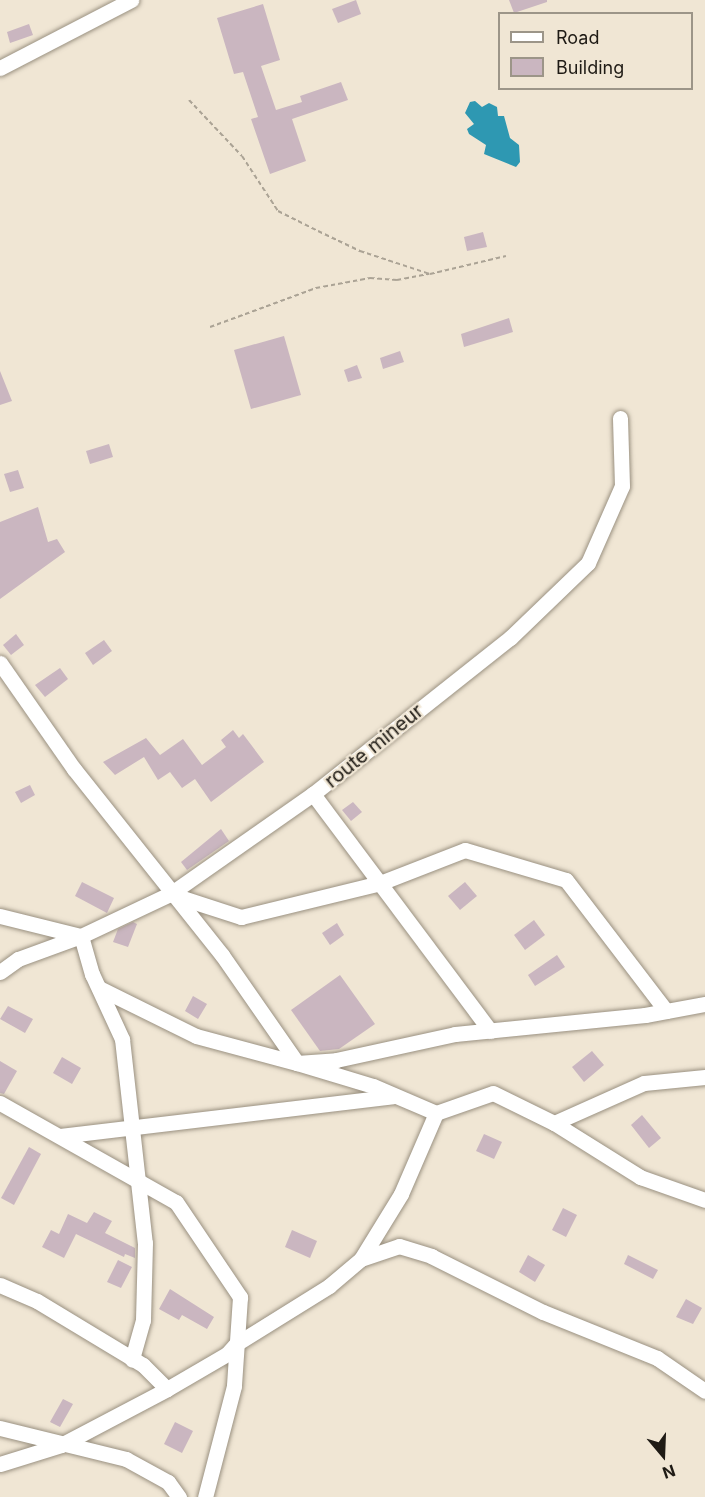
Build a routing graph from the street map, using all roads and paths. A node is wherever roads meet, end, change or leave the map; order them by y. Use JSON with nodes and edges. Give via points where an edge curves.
{"nodes":[{"id":1,"x":131,"y":0,"type":"edge"},
{"id":2,"x":0,"y":68,"type":"edge"},
{"id":3,"x":189,"y":100,"type":"dead end"},
{"id":4,"x":506,"y":256,"type":"dead end"},
{"id":5,"x":430,"y":274,"type":"junction"},
{"id":6,"x":210,"y":327,"type":"dead end"},
{"id":7,"x":620,"y":418,"type":"dead end"},
{"id":8,"x":0,"y":663,"type":"edge"},
{"id":9,"x":313,"y":794,"type":"junction"},
{"id":10,"x":380,"y":883,"type":"junction"},
{"id":11,"x":170,"y":894,"type":"junction"},
{"id":12,"x":0,"y":916,"type":"edge"},
{"id":13,"x":81,"y":936,"type":"junction"},
{"id":14,"x":0,"y":972,"type":"edge"},
{"id":15,"x":99,"y":988,"type":"junction"},
{"id":16,"x":705,"y":1004,"type":"edge"},
{"id":17,"x":666,"y":1011,"type":"junction"},
{"id":18,"x":490,"y":1031,"type":"junction"},
{"id":19,"x":297,"y":1063,"type":"junction"},
{"id":20,"x":705,"y":1077,"type":"edge"},
{"id":21,"x":394,"y":1096,"type":"junction"},
{"id":22,"x":0,"y":1103,"type":"edge"},
{"id":23,"x":436,"y":1113,"type":"junction"},
{"id":24,"x":554,"y":1123,"type":"junction"},
{"id":25,"x":132,"y":1128,"type":"junction"},
{"id":26,"x":60,"y":1136,"type":"junction"},
{"id":27,"x":140,"y":1181,"type":"junction"},
{"id":28,"x":705,"y":1200,"type":"edge"},
{"id":29,"x":361,"y":1258,"type":"junction"},
{"id":30,"x":0,"y":1285,"type":"edge"},
{"id":31,"x":236,"y":1344,"type":"junction"},
{"id":32,"x":132,"y":1359,"type":"junction"},
{"id":33,"x":167,"y":1389,"type":"junction"},
{"id":34,"x":705,"y":1391,"type":"edge"},
{"id":35,"x":0,"y":1428,"type":"edge"},
{"id":36,"x":61,"y":1444,"type":"junction"},
{"id":37,"x":0,"y":1464,"type":"edge"},
{"id":38,"x":178,"y":1497,"type":"edge"},
{"id":39,"x":205,"y":1497,"type":"edge"}],
"edges":[{"from":1,"to":2,"type":"street"},
{"from":3,"to":5,"type":"path","via":[[242,156],[279,211],[360,251]]},
{"from":4,"to":5,"type":"path"},
{"from":5,"to":6,"type":"path","via":[[397,280],[370,278],[316,288]]},
{"from":7,"to":9,"type":"street","name":"route mineur","via":[[622,486],[588,563],[510,638]]},
{"from":8,"to":11,"type":"street","via":[[74,769]]},
{"from":9,"to":10,"type":"street"},
{"from":9,"to":11,"type":"street","name":"route mineur"},
{"from":10,"to":11,"type":"street","via":[[240,917]]},
{"from":10,"to":17,"type":"street","via":[[465,850],[566,880]]},
{"from":10,"to":18,"type":"street"},
{"from":11,"to":13,"type":"street","name":"route mineur"},
{"from":11,"to":19,"type":"street","via":[[222,955]]},
{"from":12,"to":13,"type":"street"},
{"from":13,"to":14,"type":"street","name":"route mineur","via":[[18,959]]},
{"from":13,"to":15,"type":"street"},
{"from":15,"to":19,"type":"street","via":[[195,1036]]},
{"from":15,"to":25,"type":"street","via":[[122,1039]]},
{"from":16,"to":17,"type":"street"},
{"from":17,"to":18,"type":"street"},
{"from":18,"to":19,"type":"street","via":[[455,1034],[336,1060]]},
{"from":19,"to":21,"type":"street"},
{"from":20,"to":24,"type":"street","via":[[644,1083]]},
{"from":21,"to":23,"type":"street"},
{"from":21,"to":25,"type":"street"},
{"from":22,"to":26,"type":"street"},
{"from":23,"to":24,"type":"street","via":[[493,1093]]},
{"from":23,"to":29,"type":"street","via":[[401,1194]]},
{"from":24,"to":28,"type":"street","via":[[640,1177]]},
{"from":25,"to":26,"type":"street"},
{"from":25,"to":27,"type":"street"},
{"from":26,"to":27,"type":"street"},
{"from":27,"to":31,"type":"street","via":[[176,1202],[240,1297]]},
{"from":27,"to":32,"type":"street","via":[[145,1243],[143,1320]]},
{"from":29,"to":31,"type":"street","via":[[329,1286]]},
{"from":29,"to":34,"type":"street","via":[[399,1246],[410,1247],[499,1293],[657,1358]]},
{"from":30,"to":32,"type":"street","via":[[37,1301]]},
{"from":31,"to":33,"type":"street","via":[[227,1354]]},
{"from":31,"to":39,"type":"street","via":[[234,1386]]},
{"from":32,"to":33,"type":"street"},
{"from":33,"to":36,"type":"street"},
{"from":35,"to":36,"type":"street"},
{"from":36,"to":37,"type":"street"},
{"from":36,"to":38,"type":"street","via":[[126,1459],[168,1482]]}]}
